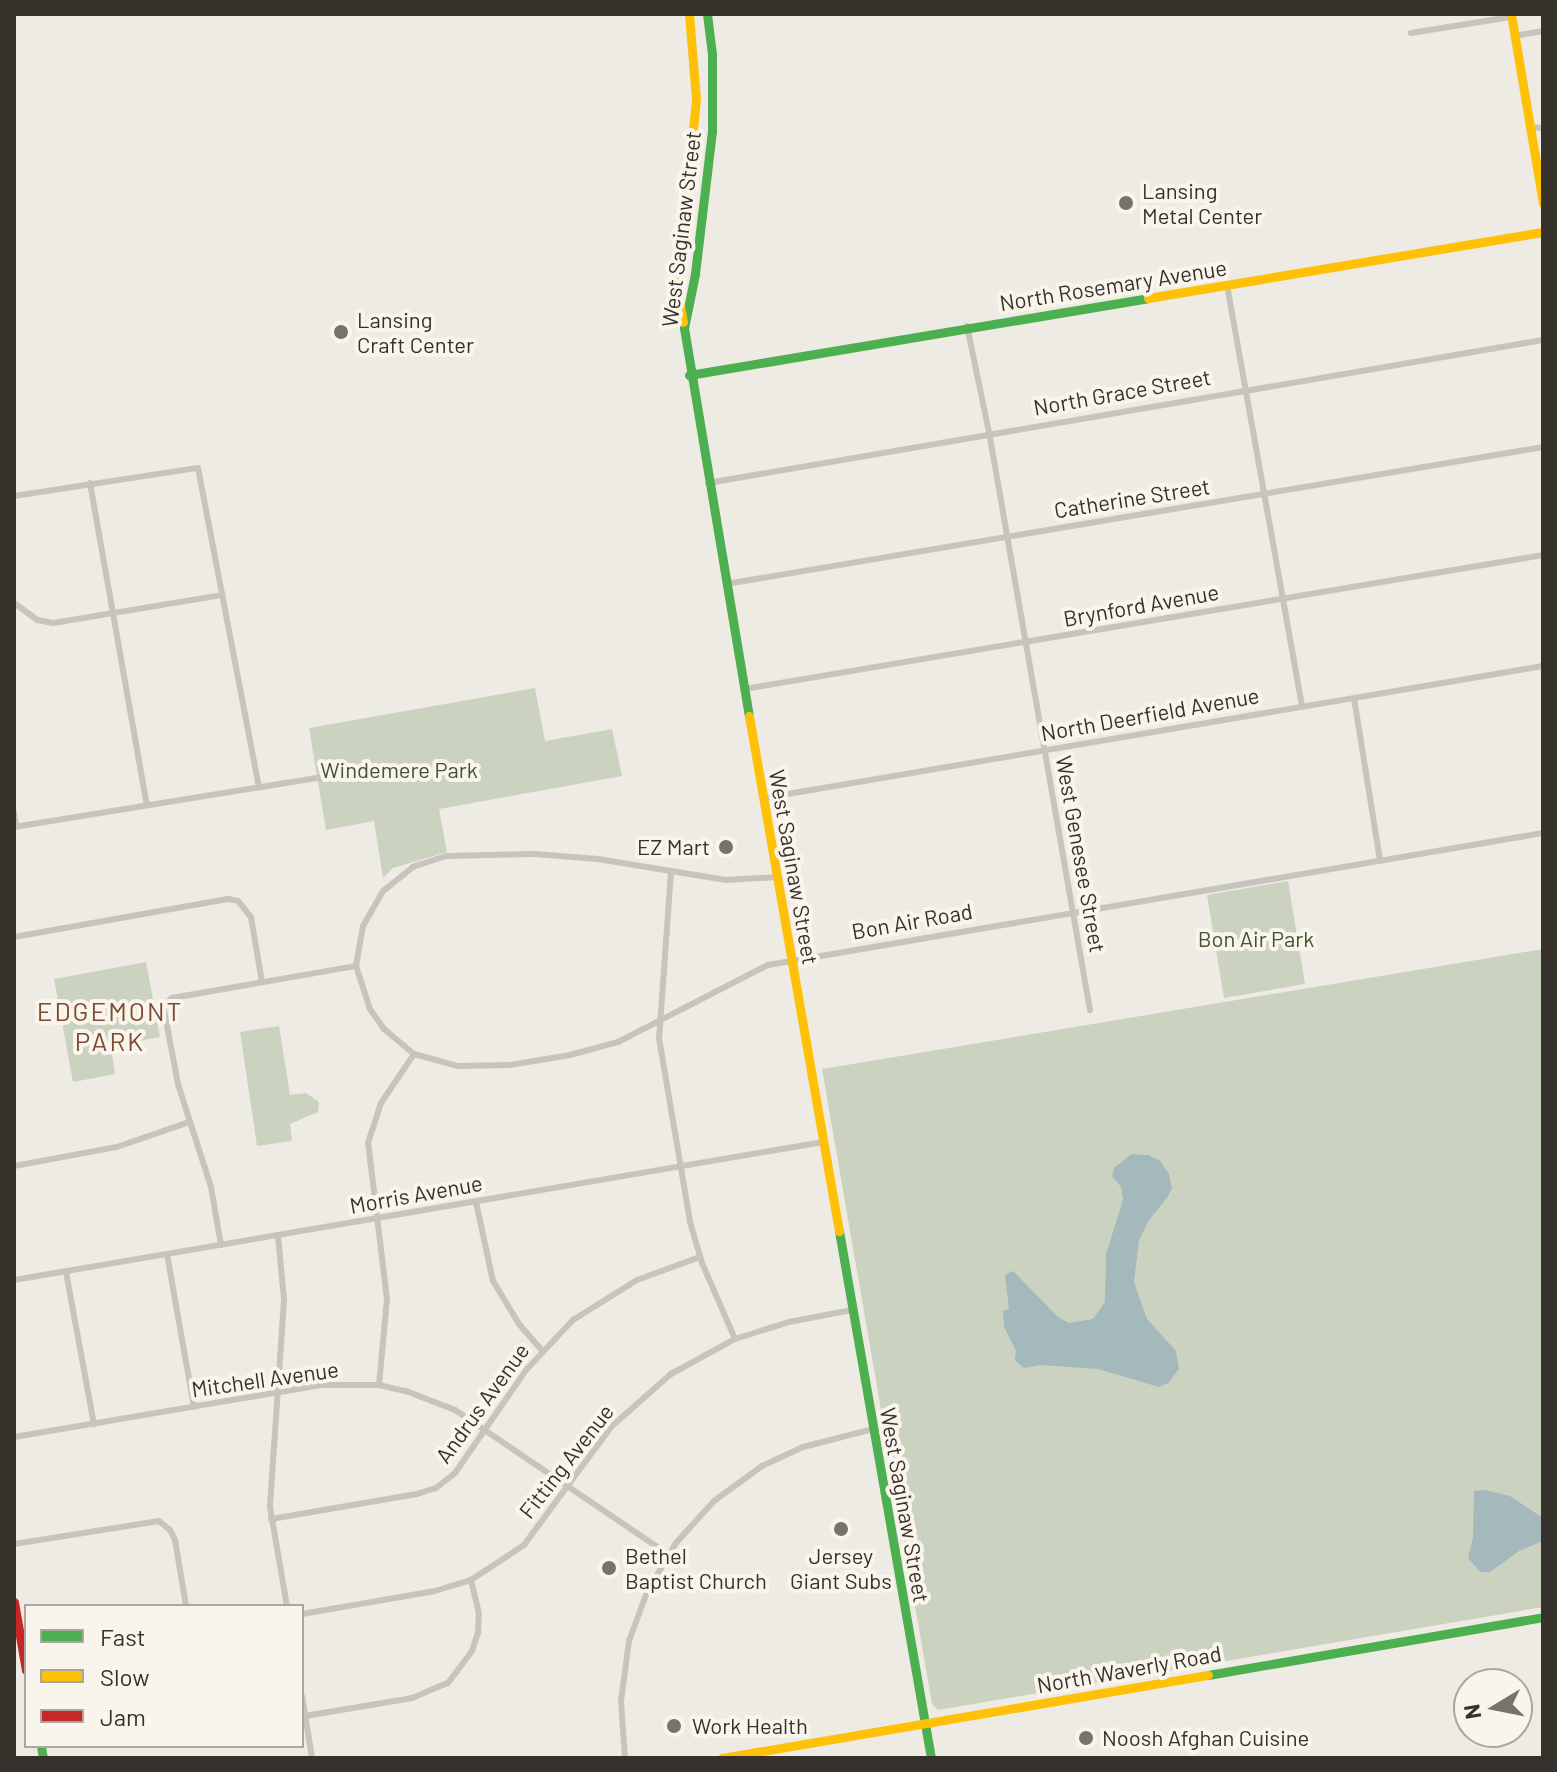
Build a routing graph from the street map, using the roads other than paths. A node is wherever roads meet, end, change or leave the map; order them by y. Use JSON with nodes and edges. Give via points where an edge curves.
{"nodes":[{"id":1,"x":689,"y":14,"type":"edge"},
{"id":2,"x":707,"y":14,"type":"edge"},
{"id":3,"x":1511,"y":16,"type":"edge"},
{"id":4,"x":1543,"y":31,"type":"edge"},
{"id":5,"x":1411,"y":33,"type":"dead end"},
{"id":6,"x":1514,"y":36,"type":"junction"},
{"id":7,"x":1530,"y":127,"type":"junction"},
{"id":8,"x":1543,"y":128,"type":"edge"},
{"id":9,"x":1543,"y":203,"type":"edge"},
{"id":10,"x":1543,"y":232,"type":"edge"},
{"id":11,"x":1227,"y":285,"type":"junction"},
{"id":12,"x":967,"y":326,"type":"junction"},
{"id":13,"x":684,"y":328,"type":"junction"},
{"id":14,"x":1543,"y":340,"type":"edge"},
{"id":15,"x":689,"y":375,"type":"junction"},
{"id":16,"x":1247,"y":389,"type":"junction"},
{"id":17,"x":989,"y":432,"type":"junction"},
{"id":18,"x":1543,"y":447,"type":"edge"},
{"id":19,"x":90,"y":483,"type":"junction"},
{"id":20,"x":708,"y":483,"type":"junction"},
{"id":21,"x":1265,"y":495,"type":"junction"},
{"id":22,"x":14,"y":496,"type":"edge"},
{"id":23,"x":1007,"y":538,"type":"junction"},
{"id":24,"x":1543,"y":555,"type":"edge"},
{"id":25,"x":726,"y":584,"type":"junction"},
{"id":26,"x":223,"y":595,"type":"junction"},
{"id":27,"x":1283,"y":599,"type":"junction"},
{"id":28,"x":14,"y":603,"type":"edge"},
{"id":29,"x":113,"y":613,"type":"junction"},
{"id":30,"x":1026,"y":642,"type":"junction"},
{"id":31,"x":1543,"y":666,"type":"edge"},
{"id":32,"x":744,"y":689,"type":"junction"},
{"id":33,"x":1354,"y":698,"type":"junction"},
{"id":34,"x":1302,"y":706,"type":"junction"},
{"id":35,"x":1045,"y":751,"type":"junction"},
{"id":36,"x":346,"y":773,"type":"dead end"},
{"id":37,"x":259,"y":787,"type":"junction"},
{"id":38,"x":764,"y":798,"type":"junction"},
{"id":39,"x":147,"y":805,"type":"junction"},
{"id":40,"x":14,"y":812,"type":"edge"},
{"id":41,"x":15,"y":827,"type":"edge"},
{"id":42,"x":1543,"y":833,"type":"edge"},
{"id":43,"x":1380,"y":861,"type":"junction"},
{"id":44,"x":671,"y":872,"type":"junction"},
{"id":45,"x":777,"y":877,"type":"junction"},
{"id":46,"x":1073,"y":911,"type":"junction"},
{"id":47,"x":14,"y":937,"type":"edge"},
{"id":48,"x":792,"y":961,"type":"junction"},
{"id":49,"x":356,"y":966,"type":"junction"},
{"id":50,"x":262,"y":982,"type":"junction"},
{"id":51,"x":1090,"y":1010,"type":"dead end"},
{"id":52,"x":659,"y":1023,"type":"junction"},
{"id":53,"x":414,"y":1054,"type":"junction"},
{"id":54,"x":189,"y":1122,"type":"junction"},
{"id":55,"x":823,"y":1142,"type":"junction"},
{"id":56,"x":14,"y":1166,"type":"edge"},
{"id":57,"x":681,"y":1167,"type":"junction"},
{"id":58,"x":476,"y":1202,"type":"junction"},
{"id":59,"x":379,"y":1219,"type":"junction"},
{"id":60,"x":278,"y":1236,"type":"junction"},
{"id":61,"x":221,"y":1245,"type":"junction"},
{"id":62,"x":167,"y":1254,"type":"junction"},
{"id":63,"x":700,"y":1257,"type":"junction"},
{"id":64,"x":66,"y":1272,"type":"junction"},
{"id":65,"x":14,"y":1280,"type":"edge"},
{"id":66,"x":852,"y":1310,"type":"junction"},
{"id":67,"x":735,"y":1339,"type":"junction"},
{"id":68,"x":542,"y":1350,"type":"junction"},
{"id":69,"x":379,"y":1385,"type":"junction"},
{"id":70,"x":277,"y":1394,"type":"junction"},
{"id":71,"x":194,"y":1407,"type":"junction"},
{"id":72,"x":94,"y":1424,"type":"junction"},
{"id":73,"x":873,"y":1429,"type":"junction"},
{"id":74,"x":485,"y":1430,"type":"junction"},
{"id":75,"x":14,"y":1437,"type":"edge"},
{"id":76,"x":567,"y":1486,"type":"junction"},
{"id":77,"x":271,"y":1519,"type":"junction"},
{"id":78,"x":14,"y":1544,"type":"edge"},
{"id":79,"x":668,"y":1554,"type":"junction"},
{"id":80,"x":471,"y":1580,"type":"junction"},
{"id":81,"x":14,"y":1602,"type":"edge"},
{"id":82,"x":186,"y":1604,"type":"edge"},
{"id":83,"x":287,"y":1604,"type":"edge"},
{"id":84,"x":304,"y":1614,"type":"edge"},
{"id":85,"x":1543,"y":1617,"type":"edge"},
{"id":86,"x":18,"y":1655,"type":"edge"},
{"id":87,"x":304,"y":1709,"type":"edge"},
{"id":88,"x":305,"y":1716,"type":"junction"},
{"id":89,"x":925,"y":1724,"type":"junction"},
{"id":90,"x":312,"y":1758,"type":"edge"},
{"id":91,"x":625,"y":1758,"type":"edge"},
{"id":92,"x":722,"y":1758,"type":"edge"},
{"id":93,"x":931,"y":1758,"type":"edge"}],
"edges":[{"from":1,"to":13,"type":"main road","via":[[696,99],[679,267]]},
{"from":2,"to":13,"type":"main road","name":"West Saginaw Street","via":[[712,131]]},
{"from":3,"to":5,"type":"street"},
{"from":3,"to":6,"type":"main road"},
{"from":4,"to":6,"type":"street"},
{"from":6,"to":7,"type":"main road"},
{"from":7,"to":8,"type":"street"},
{"from":7,"to":9,"type":"main road"},
{"from":10,"to":11,"type":"main road","name":"North Rosemary Avenue"},
{"from":11,"to":12,"type":"main road","name":"North Rosemary Avenue"},
{"from":11,"to":16,"type":"street"},
{"from":12,"to":15,"type":"main road","name":"North Rosemary Avenue"},
{"from":12,"to":17,"type":"street","name":"West Genesee Street"},
{"from":13,"to":15,"type":"main road","name":"West Saginaw Street"},
{"from":14,"to":16,"type":"street","name":"North Grace Street"},
{"from":15,"to":20,"type":"main road","name":"West Saginaw Street"},
{"from":16,"to":17,"type":"street","name":"North Grace Street"},
{"from":16,"to":21,"type":"street"},
{"from":17,"to":20,"type":"street","name":"North Grace Street"},
{"from":17,"to":23,"type":"street","name":"West Genesee Street"},
{"from":18,"to":21,"type":"street","name":"Catherine Street"},
{"from":19,"to":22,"type":"street"},
{"from":19,"to":26,"type":"street","via":[[193,466],[202,474]]},
{"from":19,"to":29,"type":"street"},
{"from":20,"to":25,"type":"main road","name":"West Saginaw Street"},
{"from":21,"to":23,"type":"street","name":"Catherine Street"},
{"from":21,"to":27,"type":"street"},
{"from":23,"to":25,"type":"street","name":"Catherine Street"},
{"from":23,"to":30,"type":"street","name":"West Genesee Street"},
{"from":24,"to":27,"type":"street","name":"Brynford Avenue"},
{"from":25,"to":32,"type":"main road","name":"West Saginaw Street"},
{"from":26,"to":29,"type":"street"},
{"from":26,"to":37,"type":"street"},
{"from":27,"to":30,"type":"street","name":"Brynford Avenue"},
{"from":27,"to":34,"type":"street"},
{"from":28,"to":29,"type":"street","via":[[45,623]]},
{"from":29,"to":39,"type":"street"},
{"from":30,"to":32,"type":"street","name":"Brynford Avenue"},
{"from":30,"to":35,"type":"street","name":"West Genesee Street"},
{"from":31,"to":33,"type":"street","name":"North Deerfield Avenue"},
{"from":32,"to":38,"type":"main road","name":"West Saginaw Street"},
{"from":33,"to":34,"type":"street","name":"North Deerfield Avenue"},
{"from":33,"to":43,"type":"street"},
{"from":34,"to":35,"type":"street","name":"North Deerfield Avenue"},
{"from":35,"to":38,"type":"street","name":"North Deerfield Avenue"},
{"from":35,"to":46,"type":"street","name":"West Genesee Street"},
{"from":36,"to":37,"type":"street"},
{"from":37,"to":39,"type":"street"},
{"from":38,"to":45,"type":"main road","name":"West Saginaw Street"},
{"from":39,"to":41,"type":"street"},
{"from":40,"to":41,"type":"street"},
{"from":42,"to":43,"type":"street","name":"Bon Air Road"},
{"from":43,"to":46,"type":"street","name":"Bon Air Road"},
{"from":44,"to":45,"type":"street","via":[[726,880]]},
{"from":44,"to":49,"type":"street","via":[[534,854],[462,854],[430,860],[383,891],[363,926]]},
{"from":44,"to":52,"type":"street"},
{"from":45,"to":48,"type":"main road","name":"West Saginaw Street"},
{"from":46,"to":48,"type":"street","name":"Bon Air Road"},
{"from":46,"to":51,"type":"street","name":"West Genesee Street"},
{"from":47,"to":50,"type":"street","via":[[228,899],[245,907],[251,917]]},
{"from":48,"to":52,"type":"street","name":"Bon Air Road","via":[[768,965]]},
{"from":48,"to":55,"type":"main road","name":"West Saginaw Street"},
{"from":49,"to":50,"type":"street"},
{"from":49,"to":53,"type":"street","name":"Bon Air Road","via":[[370,1009]]},
{"from":50,"to":54,"type":"street","via":[[166,1003]]},
{"from":52,"to":53,"type":"street","name":"Bon Air Road","via":[[593,1050],[510,1065],[458,1066]]},
{"from":52,"to":57,"type":"street"},
{"from":53,"to":59,"type":"street","via":[[381,1103],[368,1143]]},
{"from":54,"to":56,"type":"street","via":[[117,1147]]},
{"from":54,"to":61,"type":"street","via":[[211,1187]]},
{"from":55,"to":57,"type":"street","name":"Morris Avenue"},
{"from":55,"to":66,"type":"main road","name":"West Saginaw Street"},
{"from":57,"to":58,"type":"street","name":"Morris Avenue"},
{"from":57,"to":63,"type":"street"},
{"from":58,"to":59,"type":"street","name":"Morris Avenue"},
{"from":58,"to":68,"type":"street","via":[[493,1281]]},
{"from":59,"to":60,"type":"street","name":"Morris Avenue"},
{"from":59,"to":69,"type":"street","via":[[387,1299]]},
{"from":60,"to":61,"type":"street","name":"Morris Avenue"},
{"from":60,"to":70,"type":"street","via":[[284,1300]]},
{"from":61,"to":62,"type":"street","name":"Morris Avenue"},
{"from":62,"to":64,"type":"street","name":"Morris Avenue"},
{"from":62,"to":71,"type":"street"},
{"from":63,"to":67,"type":"street"},
{"from":63,"to":68,"type":"street","name":"Andrus Avenue","via":[[616,1290]]},
{"from":64,"to":65,"type":"street","name":"Morris Avenue"},
{"from":64,"to":72,"type":"street"},
{"from":66,"to":67,"type":"street","name":"Fitting Avenue"},
{"from":66,"to":73,"type":"main road","name":"West Saginaw Street"},
{"from":67,"to":76,"type":"street","name":"Fitting Avenue","via":[[671,1374],[635,1403]]},
{"from":68,"to":74,"type":"street","name":"Andrus Avenue"},
{"from":69,"to":70,"type":"street","name":"Mitchell Avenue","via":[[323,1385]]},
{"from":69,"to":74,"type":"street","name":"Mitchell Avenue","via":[[430,1399]]},
{"from":70,"to":71,"type":"street","name":"Mitchell Avenue"},
{"from":70,"to":77,"type":"street"},
{"from":71,"to":72,"type":"street","name":"Mitchell Avenue"},
{"from":72,"to":75,"type":"street","name":"Mitchell Avenue"},
{"from":73,"to":79,"type":"street","via":[[803,1447],[755,1470],[710,1505]]},
{"from":73,"to":89,"type":"main road","name":"West Saginaw Street"},
{"from":74,"to":76,"type":"street","name":"Mitchell Avenue"},
{"from":74,"to":77,"type":"street","name":"Andrus Avenue","via":[[455,1473],[426,1492]]},
{"from":76,"to":79,"type":"street","name":"Mitchell Avenue"},
{"from":76,"to":80,"type":"street","name":"Fitting Avenue","via":[[524,1545]]},
{"from":77,"to":83,"type":"street"},
{"from":78,"to":82,"type":"street","via":[[148,1521],[165,1524],[175,1540]]},
{"from":79,"to":91,"type":"street","via":[[641,1605],[625,1660]]},
{"from":80,"to":84,"type":"street","name":"Fitting Avenue"},
{"from":80,"to":88,"type":"street","via":[[478,1632],[472,1651],[448,1683],[412,1698]]},
{"from":81,"to":86,"type":"main road"},
{"from":85,"to":89,"type":"main road","name":"North Waverly Road"},
{"from":87,"to":88,"type":"street"},
{"from":88,"to":90,"type":"street"},
{"from":89,"to":92,"type":"main road","name":"North Waverly Road"},
{"from":89,"to":93,"type":"main road","name":"West Saginaw Street"}]}
